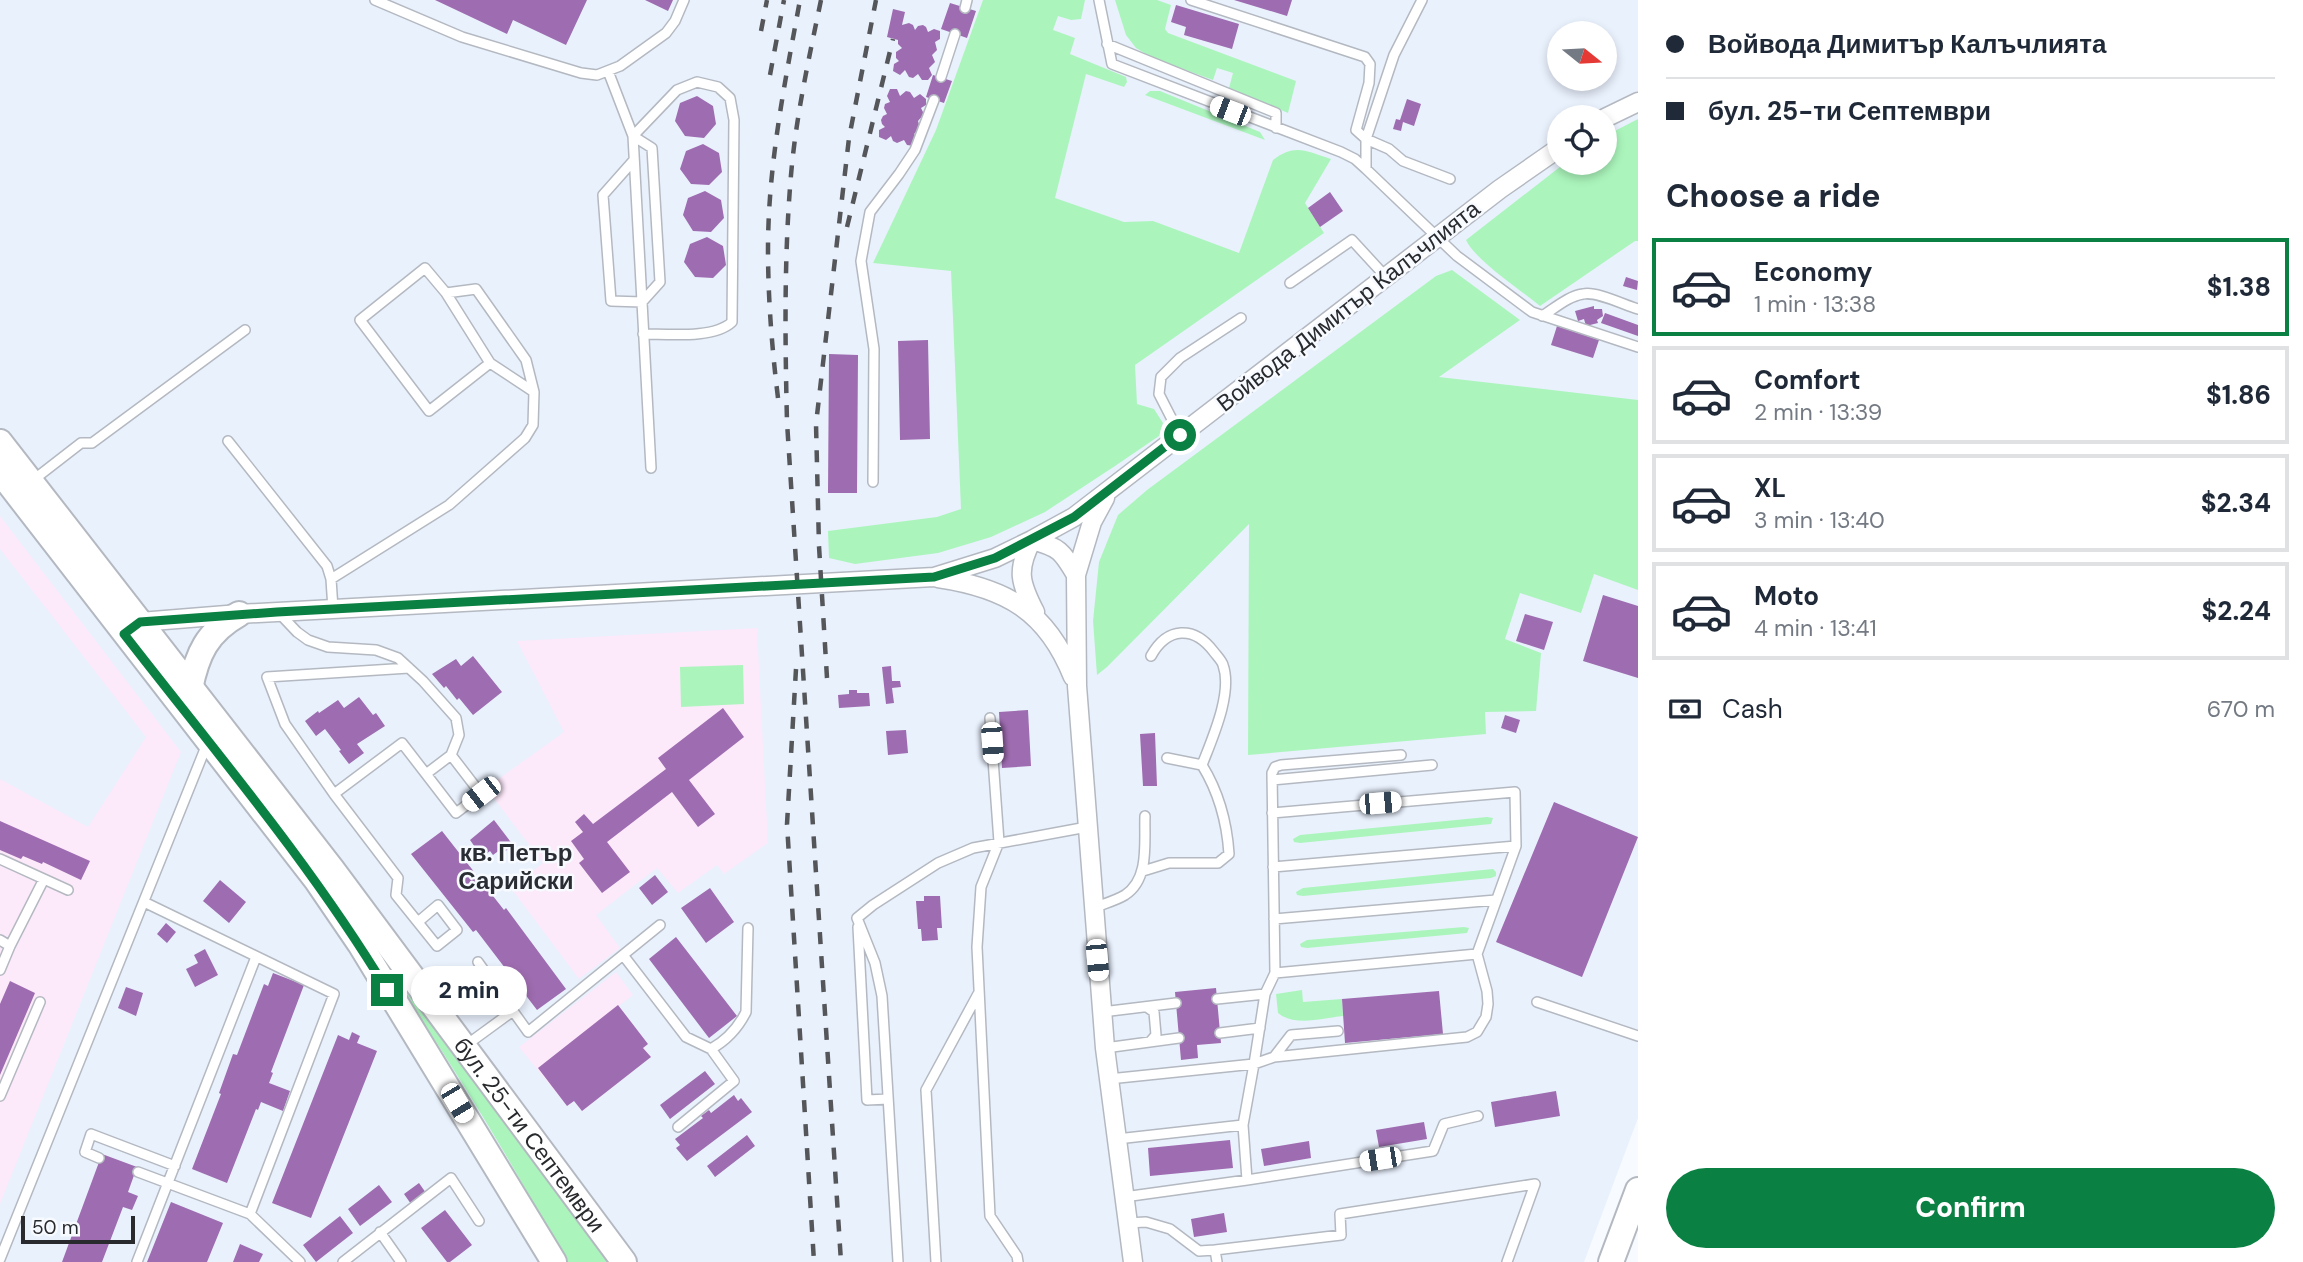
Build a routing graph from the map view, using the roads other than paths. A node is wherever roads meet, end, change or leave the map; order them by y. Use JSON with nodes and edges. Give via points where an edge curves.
{"nodes":[{"id":1,"x":375,"y":0,"type":"edge"},
{"id":2,"x":684,"y":0,"type":"edge"},
{"id":3,"x":1099,"y":0,"type":"edge"},
{"id":4,"x":1191,"y":0,"type":"edge"},
{"id":5,"x":1422,"y":0,"type":"edge"},
{"id":6,"x":955,"y":34,"type":"dead end"},
{"id":7,"x":1107,"y":44,"type":"junction"},
{"id":8,"x":608,"y":71,"type":"junction"},
{"id":9,"x":941,"y":78,"type":"dead end"},
{"id":10,"x":934,"y":100,"type":"dead end"},
{"id":11,"x":1638,"y":102,"type":"edge"},
{"id":12,"x":1617,"y":112,"type":"edge"},
{"id":13,"x":1276,"y":128,"type":"junction"},
{"id":14,"x":633,"y":136,"type":"junction"},
{"id":15,"x":1366,"y":139,"type":"junction"},
{"id":16,"x":1547,"y":156,"type":"edge"},
{"id":17,"x":634,"y":160,"type":"junction"},
{"id":18,"x":1366,"y":169,"type":"junction"},
{"id":19,"x":1450,"y":179,"type":"dead end"},
{"id":20,"x":1437,"y":237,"type":"junction"},
{"id":21,"x":1386,"y":277,"type":"junction"},
{"id":22,"x":1290,"y":283,"type":"dead end"},
{"id":23,"x":446,"y":293,"type":"junction"},
{"id":24,"x":642,"y":302,"type":"junction"},
{"id":25,"x":1638,"y":309,"type":"edge"},
{"id":26,"x":1542,"y":316,"type":"junction"},
{"id":27,"x":1241,"y":318,"type":"dead end"},
{"id":28,"x":245,"y":330,"type":"dead end"},
{"id":29,"x":643,"y":334,"type":"junction"},
{"id":30,"x":1638,"y":347,"type":"edge"},
{"id":31,"x":490,"y":363,"type":"junction"},
{"id":32,"x":534,"y":392,"type":"junction"},
{"id":33,"x":1180,"y":435,"type":"junction"},
{"id":34,"x":228,"y":441,"type":"dead end"},
{"id":35,"x":0,"y":442,"type":"edge"},
{"id":36,"x":651,"y":468,"type":"dead end"},
{"id":37,"x":0,"y":472,"type":"edge"},
{"id":38,"x":31,"y":482,"type":"junction"},
{"id":39,"x":873,"y":482,"type":"dead end"},
{"id":40,"x":1110,"y":489,"type":"junction"},
{"id":41,"x":1032,"y":540,"type":"junction"},
{"id":42,"x":1076,"y":575,"type":"junction"},
{"id":43,"x":934,"y":577,"type":"junction"},
{"id":44,"x":331,"y":579,"type":"junction"},
{"id":45,"x":333,"y":609,"type":"junction"},
{"id":46,"x":277,"y":612,"type":"junction"},
{"id":47,"x":239,"y":614,"type":"junction"},
{"id":48,"x":1039,"y":620,"type":"junction"},
{"id":49,"x":132,"y":628,"type":"junction"},
{"id":50,"x":1150,"y":656,"type":"dead end"},
{"id":51,"x":409,"y":668,"type":"junction"},
{"id":52,"x":1077,"y":686,"type":"junction"},
{"id":53,"x":190,"y":689,"type":"junction"},
{"id":54,"x":990,"y":718,"type":"dead end"},
{"id":55,"x":212,"y":732,"type":"junction"},
{"id":56,"x":451,"y":755,"type":"junction"},
{"id":57,"x":1401,"y":755,"type":"dead end"},
{"id":58,"x":1167,"y":758,"type":"dead end"},
{"id":59,"x":1202,"y":765,"type":"junction"},
{"id":60,"x":1432,"y":765,"type":"dead end"},
{"id":61,"x":426,"y":774,"type":"junction"},
{"id":62,"x":1272,"y":780,"type":"junction"},
{"id":63,"x":334,"y":794,"type":"junction"},
{"id":64,"x":1272,"y":813,"type":"junction"},
{"id":65,"x":1145,"y":816,"type":"dead end"},
{"id":66,"x":1087,"y":827,"type":"junction"},
{"id":67,"x":999,"y":842,"type":"junction"},
{"id":68,"x":1516,"y":846,"type":"junction"},
{"id":69,"x":0,"y":859,"type":"edge"},
{"id":70,"x":1273,"y":867,"type":"junction"},
{"id":71,"x":1143,"y":871,"type":"junction"},
{"id":72,"x":44,"y":879,"type":"junction"},
{"id":73,"x":68,"y":891,"type":"dead end"},
{"id":74,"x":1496,"y":900,"type":"junction"},
{"id":75,"x":144,"y":902,"type":"junction"},
{"id":76,"x":1093,"y":908,"type":"junction"},
{"id":77,"x":857,"y":918,"type":"junction"},
{"id":78,"x":1274,"y":919,"type":"junction"},
{"id":79,"x":418,"y":922,"type":"junction"},
{"id":80,"x":660,"y":925,"type":"dead end"},
{"id":81,"x":748,"y":928,"type":"dead end"},
{"id":82,"x":0,"y":940,"type":"edge"},
{"id":83,"x":10,"y":946,"type":"junction"},
{"id":84,"x":1477,"y":954,"type":"junction"},
{"id":85,"x":623,"y":955,"type":"junction"},
{"id":86,"x":256,"y":957,"type":"junction"},
{"id":87,"x":478,"y":962,"type":"dead end"},
{"id":88,"x":0,"y":970,"type":"edge"},
{"id":89,"x":1275,"y":973,"type":"junction"},
{"id":90,"x":979,"y":992,"type":"junction"},
{"id":91,"x":1265,"y":994,"type":"junction"},
{"id":92,"x":1217,"y":999,"type":"dead end"},
{"id":93,"x":40,"y":1002,"type":"dead end"},
{"id":94,"x":1537,"y":1002,"type":"dead end"},
{"id":95,"x":1176,"y":1003,"type":"dead end"},
{"id":96,"x":1147,"y":1007,"type":"junction"},
{"id":97,"x":513,"y":1011,"type":"junction"},
{"id":98,"x":1102,"y":1012,"type":"junction"},
{"id":99,"x":1261,"y":1028,"type":"junction"},
{"id":100,"x":1338,"y":1031,"type":"dead end"},
{"id":101,"x":1220,"y":1033,"type":"dead end"},
{"id":102,"x":1638,"y":1036,"type":"edge"},
{"id":103,"x":1179,"y":1038,"type":"dead end"},
{"id":104,"x":1150,"y":1042,"type":"junction"},
{"id":105,"x":464,"y":1047,"type":"junction"},
{"id":106,"x":1105,"y":1048,"type":"junction"},
{"id":107,"x":712,"y":1049,"type":"junction"},
{"id":108,"x":1274,"y":1056,"type":"junction"},
{"id":109,"x":1254,"y":1064,"type":"junction"},
{"id":110,"x":1109,"y":1079,"type":"junction"},
{"id":111,"x":0,"y":1096,"type":"edge"},
{"id":112,"x":888,"y":1099,"type":"junction"},
{"id":113,"x":1478,"y":1116,"type":"dead end"},
{"id":114,"x":1243,"y":1125,"type":"junction"},
{"id":115,"x":678,"y":1127,"type":"dead end"},
{"id":116,"x":1117,"y":1139,"type":"junction"},
{"id":117,"x":99,"y":1158,"type":"dead end"},
{"id":118,"x":175,"y":1166,"type":"junction"},
{"id":119,"x":138,"y":1172,"type":"dead end"},
{"id":120,"x":1247,"y":1180,"type":"junction"},
{"id":121,"x":169,"y":1184,"type":"junction"},
{"id":122,"x":1638,"y":1190,"type":"edge"},
{"id":123,"x":1124,"y":1196,"type":"junction"},
{"id":124,"x":250,"y":1214,"type":"junction"},
{"id":125,"x":479,"y":1221,"type":"dead end"},
{"id":126,"x":1127,"y":1223,"type":"junction"},
{"id":127,"x":380,"y":1232,"type":"junction"},
{"id":128,"x":1215,"y":1250,"type":"junction"},
{"id":129,"x":0,"y":1259,"type":"edge"},
{"id":130,"x":137,"y":1262,"type":"edge"},
{"id":131,"x":300,"y":1262,"type":"edge"},
{"id":132,"x":343,"y":1262,"type":"edge"},
{"id":133,"x":401,"y":1262,"type":"edge"},
{"id":134,"x":554,"y":1262,"type":"edge"},
{"id":135,"x":624,"y":1262,"type":"edge"},
{"id":136,"x":898,"y":1262,"type":"edge"},
{"id":137,"x":936,"y":1262,"type":"edge"},
{"id":138,"x":1018,"y":1262,"type":"edge"},
{"id":139,"x":1133,"y":1262,"type":"edge"},
{"id":140,"x":1217,"y":1262,"type":"edge"},
{"id":141,"x":1507,"y":1262,"type":"edge"},
{"id":142,"x":1611,"y":1262,"type":"edge"}],
"edges":[{"from":1,"to":8,"type":"lane","via":[[462,37],[570,70],[597,75]]},
{"from":2,"to":8,"type":"lane","via":[[666,33]]},
{"from":3,"to":7,"type":"lane"},
{"from":4,"to":15,"type":"lane","via":[[1365,57],[1370,64],[1369,83],[1356,130]]},
{"from":5,"to":15,"type":"lane","via":[[1394,55]]},
{"from":6,"to":9,"type":"lane"},
{"from":7,"to":13,"type":"lane","via":[[1112,64]]},
{"from":7,"to":13,"type":"lane","via":[[1276,114]]},
{"from":8,"to":14,"type":"lane"},
{"from":10,"to":39,"type":"lane","via":[[915,150],[870,212],[861,261],[874,349]]},
{"from":11,"to":12,"type":"street"},
{"from":13,"to":18,"type":"lane","via":[[1341,152]]},
{"from":14,"to":17,"type":"lane"},
{"from":14,"to":24,"type":"lane","via":[[652,148],[660,282]]},
{"from":14,"to":29,"type":"lane","via":[[677,90],[697,82],[718,87],[730,98],[734,120],[732,322],[724,329],[701,333]]},
{"from":15,"to":18,"type":"lane"},
{"from":15,"to":19,"type":"lane","via":[[1403,161]]},
{"from":16,"to":20,"type":"street","name":"Войвода Димитър Калъчлията"},
{"from":17,"to":24,"type":"lane"},
{"from":17,"to":24,"type":"lane","via":[[603,195],[611,302]]},
{"from":18,"to":20,"type":"lane"},
{"from":20,"to":21,"type":"street","name":"Войвода Димитър Калъчлията"},
{"from":20,"to":26,"type":"lane"},
{"from":21,"to":22,"type":"lane","via":[[1352,240]]},
{"from":21,"to":33,"type":"street","name":"Войвода Димитър Калъчлията"},
{"from":23,"to":31,"type":"lane"},
{"from":23,"to":31,"type":"lane","via":[[425,268],[360,320],[429,411]]},
{"from":23,"to":32,"type":"lane","via":[[476,289],[526,360]]},
{"from":24,"to":29,"type":"lane"},
{"from":25,"to":26,"type":"lane","via":[[1583,293]]},
{"from":26,"to":30,"type":"lane"},
{"from":27,"to":33,"type":"lane","via":[[1180,358],[1161,377],[1159,394]]},
{"from":28,"to":38,"type":"lane","via":[[92,443],[81,443]]},
{"from":29,"to":36,"type":"lane"},
{"from":31,"to":32,"type":"lane"},
{"from":32,"to":44,"type":"lane","via":[[533,425],[525,438],[449,505]]},
{"from":33,"to":40,"type":"street","name":"Войвода Димитър Калъчлията"},
{"from":34,"to":44,"type":"lane","via":[[327,566]]},
{"from":35,"to":38,"type":"main road","name":"бул. 25-ти Септември"},
{"from":37,"to":49,"type":"main road","name":"бул. 25-ти Септември"},
{"from":38,"to":49,"type":"main road","name":"бул. 25-ти Септември"},
{"from":40,"to":41,"type":"street","name":"Войвода Димитър Калъчлията","via":[[1074,517]]},
{"from":40,"to":42,"type":"street","via":[[1092,522]]},
{"from":41,"to":42,"type":"street","via":[[1054,546]]},
{"from":41,"to":43,"type":"street","name":"Войвода Димитър Калъчлията","via":[[995,558]]},
{"from":41,"to":48,"type":"street","via":[[1022,559],[1022,587]]},
{"from":42,"to":52,"type":"street"},
{"from":43,"to":45,"type":"street","name":"Войвода Димитър Калъчлията"},
{"from":43,"to":48,"type":"street","via":[[991,589],[1018,602]]},
{"from":44,"to":45,"type":"lane"},
{"from":45,"to":46,"type":"street","name":"Войвода Димитър Калъчлията"},
{"from":46,"to":47,"type":"street","name":"Войвода Димитър Калъчлията"},
{"from":46,"to":51,"type":"lane","via":[[308,640],[328,647],[376,650],[398,658]]},
{"from":47,"to":49,"type":"street","name":"Войвода Димитър Калъчлията"},
{"from":47,"to":53,"type":"main road","via":[[209,636],[195,662]]},
{"from":48,"to":52,"type":"street","via":[[1065,658]]},
{"from":49,"to":53,"type":"main road","name":"бул. 25-ти Септември"},
{"from":49,"to":55,"type":"main road","name":"бул. 25-ти Септември"},
{"from":50,"to":59,"type":"lane","via":[[1156,645],[1176,632],[1188,632],[1209,645],[1223,665],[1222,712]]},
{"from":51,"to":56,"type":"lane","via":[[456,718],[459,735]]},
{"from":51,"to":63,"type":"lane","via":[[267,677],[285,724]]},
{"from":52,"to":66,"type":"street"},
{"from":53,"to":55,"type":"main road","name":"бул. 25-ти Септември"},
{"from":54,"to":67,"type":"lane"},
{"from":55,"to":75,"type":"lane"},
{"from":55,"to":105,"type":"main road","name":"бул. 25-ти Септември","via":[[332,869]]},
{"from":55,"to":134,"type":"main road","name":"бул. 25-ти Септември","via":[[360,944]]},
{"from":56,"to":61,"type":"lane"},
{"from":56,"to":61,"type":"lane","via":[[481,794],[456,813]]},
{"from":57,"to":62,"type":"lane","via":[[1280,765]]},
{"from":58,"to":59,"type":"lane"},
{"from":59,"to":71,"type":"lane","via":[[1212,782],[1228,837],[1228,854],[1218,863],[1169,863]]},
{"from":60,"to":62,"type":"lane"},
{"from":61,"to":63,"type":"lane","via":[[402,743]]},
{"from":62,"to":64,"type":"lane"},
{"from":63,"to":79,"type":"lane","via":[[397,878],[396,895]]},
{"from":64,"to":68,"type":"lane","via":[[1515,792]]},
{"from":64,"to":70,"type":"lane"},
{"from":65,"to":71,"type":"lane"},
{"from":66,"to":67,"type":"lane"},
{"from":66,"to":76,"type":"street"},
{"from":67,"to":77,"type":"lane","via":[[938,863]]},
{"from":67,"to":90,"type":"lane","via":[[981,887]]},
{"from":68,"to":70,"type":"lane"},
{"from":68,"to":74,"type":"lane"},
{"from":69,"to":72,"type":"lane"},
{"from":70,"to":78,"type":"lane"},
{"from":71,"to":76,"type":"lane","via":[[1132,890]]},
{"from":72,"to":73,"type":"lane"},
{"from":72,"to":83,"type":"lane"},
{"from":74,"to":78,"type":"lane"},
{"from":74,"to":84,"type":"lane"},
{"from":75,"to":86,"type":"lane"},
{"from":75,"to":129,"type":"lane"},
{"from":76,"to":98,"type":"street"},
{"from":77,"to":112,"type":"lane","via":[[875,962],[882,996]]},
{"from":77,"to":112,"type":"lane","via":[[867,1100]]},
{"from":78,"to":89,"type":"lane"},
{"from":79,"to":79,"type":"lane","via":[[437,946],[457,930],[438,905]]},
{"from":80,"to":85,"type":"lane"},
{"from":81,"to":107,"type":"lane","via":[[746,1012],[741,1023]]},
{"from":82,"to":83,"type":"lane"},
{"from":83,"to":88,"type":"lane"},
{"from":84,"to":89,"type":"lane"},
{"from":84,"to":108,"type":"lane","via":[[1488,1004],[1483,1024],[1467,1037]]},
{"from":85,"to":97,"type":"lane","via":[[528,1032]]},
{"from":85,"to":107,"type":"lane","via":[[686,1037]]},
{"from":86,"to":118,"type":"lane"},
{"from":86,"to":124,"type":"lane","via":[[334,994]]},
{"from":87,"to":97,"type":"lane"},
{"from":89,"to":91,"type":"lane"},
{"from":90,"to":137,"type":"lane","via":[[926,1090]]},
{"from":90,"to":138,"type":"lane","via":[[990,1216]]},
{"from":91,"to":92,"type":"lane"},
{"from":91,"to":99,"type":"lane"},
{"from":93,"to":111,"type":"lane"},
{"from":94,"to":102,"type":"lane"},
{"from":95,"to":96,"type":"lane"},
{"from":96,"to":98,"type":"lane"},
{"from":96,"to":104,"type":"lane","via":[[1154,1013],[1156,1035]]},
{"from":97,"to":105,"type":"lane"},
{"from":98,"to":106,"type":"street"},
{"from":99,"to":101,"type":"lane"},
{"from":99,"to":109,"type":"lane"},
{"from":100,"to":108,"type":"lane","via":[[1291,1035]]},
{"from":103,"to":104,"type":"lane"},
{"from":104,"to":106,"type":"lane"},
{"from":105,"to":135,"type":"main road","name":"бул. 25-ти Септември"},
{"from":106,"to":110,"type":"street"},
{"from":107,"to":115,"type":"lane","via":[[734,1081]]},
{"from":108,"to":109,"type":"lane"},
{"from":109,"to":110,"type":"lane"},
{"from":109,"to":114,"type":"lane"},
{"from":110,"to":116,"type":"street"},
{"from":112,"to":136,"type":"lane"},
{"from":113,"to":120,"type":"lane","via":[[1444,1124],[1433,1151]]},
{"from":114,"to":116,"type":"lane"},
{"from":114,"to":120,"type":"lane"},
{"from":116,"to":123,"type":"street"},
{"from":117,"to":118,"type":"lane","via":[[85,1153],[91,1134]]},
{"from":118,"to":121,"type":"lane"},
{"from":119,"to":121,"type":"lane"},
{"from":120,"to":123,"type":"lane"},
{"from":121,"to":124,"type":"lane"},
{"from":121,"to":130,"type":"lane"},
{"from":122,"to":142,"type":"main road"},
{"from":123,"to":126,"type":"street"},
{"from":124,"to":131,"type":"lane"},
{"from":125,"to":127,"type":"lane","via":[[451,1178]]},
{"from":126,"to":128,"type":"lane","via":[[1146,1222],[1170,1229],[1199,1251]]},
{"from":126,"to":139,"type":"street"},
{"from":127,"to":132,"type":"lane"},
{"from":127,"to":133,"type":"lane"},
{"from":128,"to":140,"type":"lane"},
{"from":128,"to":141,"type":"lane","via":[[1341,1235],[1340,1214],[1535,1184]]}]}
